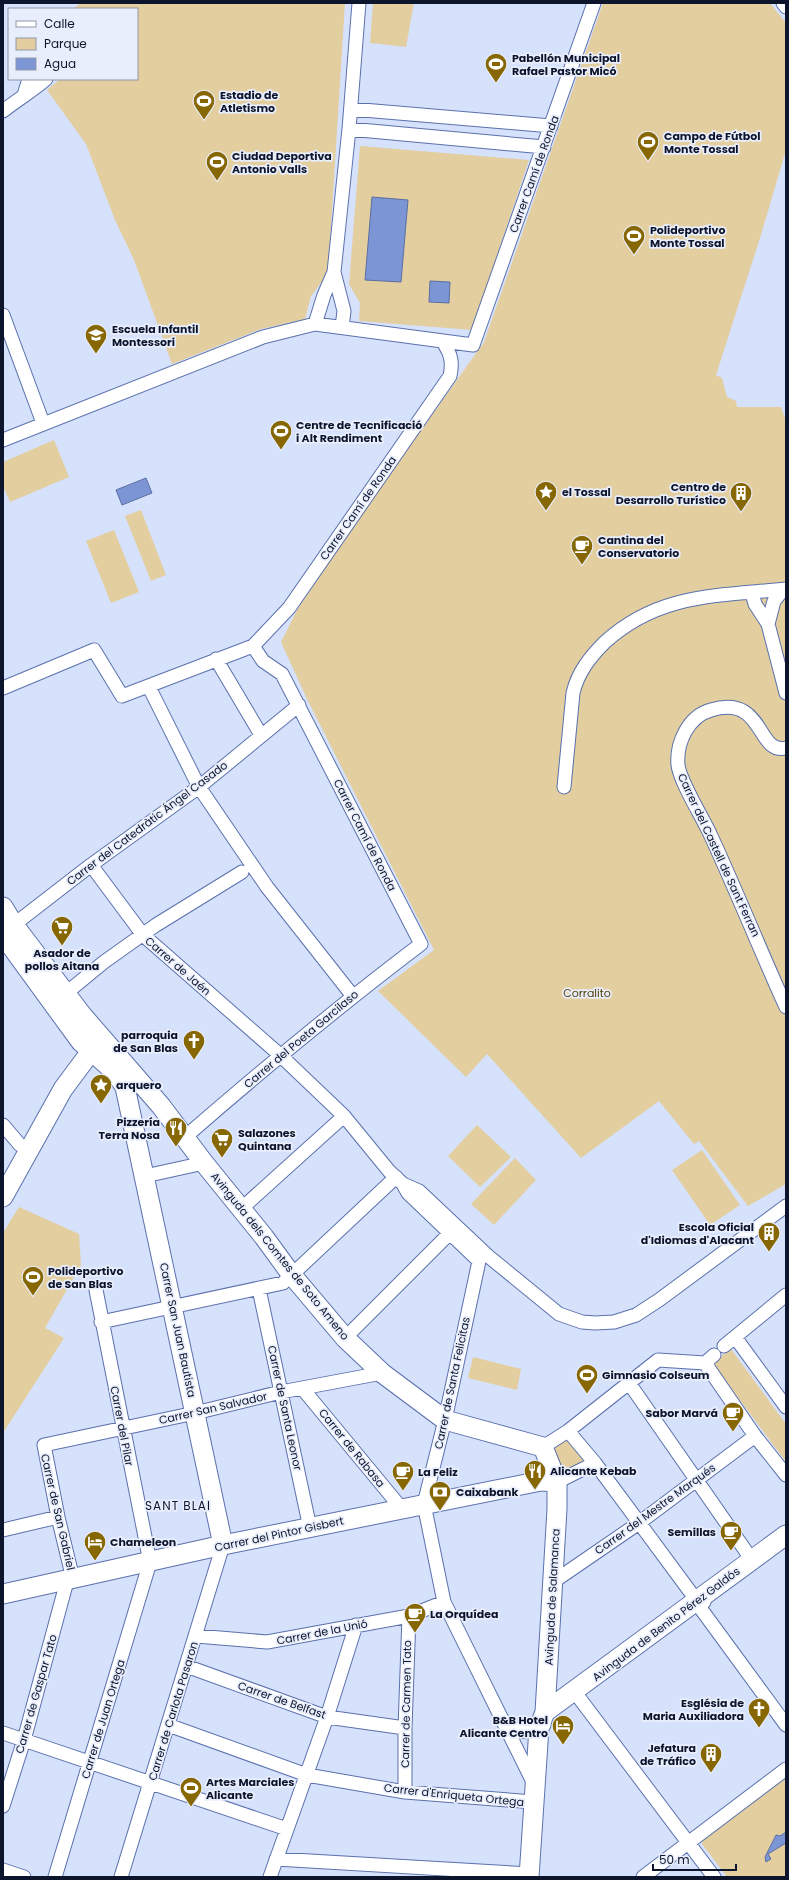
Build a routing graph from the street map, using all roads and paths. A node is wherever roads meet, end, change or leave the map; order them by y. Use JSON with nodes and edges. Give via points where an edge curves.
{"nodes":[{"id":1,"x":359,"y":3,"type":"edge"},
{"id":2,"x":594,"y":3,"type":"edge"},
{"id":3,"x":783,"y":3,"type":"edge"},
{"id":4,"x":786,"y":7,"type":"edge"},
{"id":5,"x":29,"y":80,"type":"edge"},
{"id":6,"x":45,"y":80,"type":"edge"},
{"id":7,"x":24,"y":95,"type":"junction"},
{"id":8,"x":351,"y":109,"type":"junction"},
{"id":9,"x":3,"y":111,"type":"edge"},
{"id":10,"x":551,"y":126,"type":"junction"},
{"id":11,"x":349,"y":129,"type":"junction"},
{"id":12,"x":544,"y":147,"type":"junction"},
{"id":13,"x":334,"y":272,"type":"junction"},
{"id":14,"x":3,"y":315,"type":"edge"},
{"id":15,"x":314,"y":324,"type":"junction"},
{"id":16,"x":342,"y":327,"type":"junction"},
{"id":17,"x":443,"y":342,"type":"junction"},
{"id":18,"x":43,"y":423,"type":"junction"},
{"id":19,"x":3,"y":440,"type":"edge"},
{"id":20,"x":785,"y":589,"type":"edge"},
{"id":21,"x":752,"y":593,"type":"junction"},
{"id":22,"x":768,"y":624,"type":"junction"},
{"id":23,"x":253,"y":646,"type":"junction"},
{"id":24,"x":216,"y":659,"type":"junction"},
{"id":25,"x":149,"y":686,"type":"junction"},
{"id":26,"x":3,"y":688,"type":"edge"},
{"id":27,"x":786,"y":693,"type":"edge"},
{"id":28,"x":298,"y":705,"type":"junction"},
{"id":29,"x":261,"y":734,"type":"junction"},
{"id":30,"x":786,"y":748,"type":"edge"},
{"id":31,"x":199,"y":787,"type":"junction"},
{"id":32,"x":564,"y":787,"type":"dead end"},
{"id":33,"x":91,"y":865,"type":"junction"},
{"id":34,"x":242,"y":872,"type":"dead end"},
{"id":35,"x":3,"y":907,"type":"edge"},
{"id":36,"x":7,"y":931,"type":"edge"},
{"id":37,"x":143,"y":935,"type":"junction"},
{"id":38,"x":421,"y":944,"type":"joint"},
{"id":39,"x":65,"y":994,"type":"junction"},
{"id":40,"x":352,"y":996,"type":"junction"},
{"id":41,"x":786,"y":1007,"type":"edge"},
{"id":42,"x":89,"y":1041,"type":"junction"},
{"id":43,"x":280,"y":1054,"type":"junction"},
{"id":44,"x":161,"y":1106,"type":"junction"},
{"id":45,"x":131,"y":1115,"type":"junction"},
{"id":46,"x":344,"y":1116,"type":"junction"},
{"id":47,"x":3,"y":1125,"type":"edge"},
{"id":48,"x":184,"y":1138,"type":"junction"},
{"id":49,"x":20,"y":1145,"type":"junction"},
{"id":50,"x":204,"y":1163,"type":"junction"},
{"id":51,"x":3,"y":1174,"type":"edge"},
{"id":52,"x":144,"y":1176,"type":"junction"},
{"id":53,"x":399,"y":1180,"type":"junction"},
{"id":54,"x":3,"y":1197,"type":"edge"},
{"id":55,"x":786,"y":1206,"type":"edge"},
{"id":56,"x":241,"y":1209,"type":"junction"},
{"id":57,"x":450,"y":1233,"type":"junction"},
{"id":58,"x":291,"y":1274,"type":"junction"},
{"id":59,"x":259,"y":1289,"type":"junction"},
{"id":60,"x":96,"y":1290,"type":"dead end"},
{"id":61,"x":786,"y":1295,"type":"edge"},
{"id":62,"x":173,"y":1306,"type":"junction"},
{"id":63,"x":101,"y":1322,"type":"junction"},
{"id":64,"x":735,"y":1337,"type":"junction"},
{"id":65,"x":345,"y":1338,"type":"junction"},
{"id":66,"x":714,"y":1355,"type":"junction"},
{"id":67,"x":382,"y":1373,"type":"junction"},
{"id":68,"x":629,"y":1383,"type":"junction"},
{"id":69,"x":302,"y":1388,"type":"junction"},
{"id":70,"x":281,"y":1392,"type":"junction"},
{"id":71,"x":786,"y":1407,"type":"edge"},
{"id":72,"x":195,"y":1413,"type":"junction"},
{"id":73,"x":445,"y":1420,"type":"junction"},
{"id":74,"x":123,"y":1428,"type":"junction"},
{"id":75,"x":568,"y":1430,"type":"junction"},
{"id":76,"x":755,"y":1436,"type":"junction"},
{"id":77,"x":44,"y":1445,"type":"joint"},
{"id":78,"x":543,"y":1447,"type":"junction"},
{"id":79,"x":595,"y":1463,"type":"junction"},
{"id":80,"x":786,"y":1475,"type":"edge"},
{"id":81,"x":696,"y":1479,"type":"junction"},
{"id":82,"x":557,"y":1482,"type":"junction"},
{"id":83,"x":424,"y":1504,"type":"junction"},
{"id":84,"x":402,"y":1509,"type":"junction"},
{"id":85,"x":58,"y":1517,"type":"junction"},
{"id":86,"x":639,"y":1523,"type":"junction"},
{"id":87,"x":310,"y":1528,"type":"junction"},
{"id":88,"x":3,"y":1530,"type":"edge"},
{"id":89,"x":786,"y":1535,"type":"edge"},
{"id":90,"x":223,"y":1545,"type":"junction"},
{"id":91,"x":786,"y":1546,"type":"edge"},
{"id":92,"x":752,"y":1560,"type":"junction"},
{"id":93,"x":150,"y":1562,"type":"junction"},
{"id":94,"x":70,"y":1580,"type":"junction"},
{"id":95,"x":553,"y":1582,"type":"junction"},
{"id":96,"x":3,"y":1594,"type":"edge"},
{"id":97,"x":444,"y":1602,"type":"junction"},
{"id":98,"x":703,"y":1604,"type":"junction"},
{"id":99,"x":408,"y":1616,"type":"junction"},
{"id":100,"x":356,"y":1625,"type":"junction"},
{"id":101,"x":196,"y":1636,"type":"junction"},
{"id":102,"x":186,"y":1666,"type":"junction"},
{"id":103,"x":580,"y":1699,"type":"junction"},
{"id":104,"x":327,"y":1717,"type":"junction"},
{"id":105,"x":500,"y":1717,"type":"junction"},
{"id":106,"x":545,"y":1720,"type":"junction"},
{"id":107,"x":168,"y":1725,"type":"junction"},
{"id":108,"x":786,"y":1725,"type":"edge"},
{"id":109,"x":405,"y":1728,"type":"junction"},
{"id":110,"x":3,"y":1733,"type":"edge"},
{"id":111,"x":24,"y":1740,"type":"junction"},
{"id":112,"x":90,"y":1762,"type":"junction"},
{"id":113,"x":786,"y":1769,"type":"edge"},
{"id":114,"x":307,"y":1775,"type":"junction"},
{"id":115,"x":151,"y":1783,"type":"junction"},
{"id":116,"x":405,"y":1792,"type":"junction"},
{"id":117,"x":535,"y":1795,"type":"junction"},
{"id":118,"x":3,"y":1806,"type":"edge"},
{"id":119,"x":287,"y":1829,"type":"junction"},
{"id":120,"x":689,"y":1843,"type":"junction"},
{"id":121,"x":276,"y":1859,"type":"junction"},
{"id":122,"x":3,"y":1870,"type":"edge"},
{"id":123,"x":532,"y":1876,"type":"edge"},
{"id":124,"x":24,"y":1877,"type":"edge"},
{"id":125,"x":55,"y":1877,"type":"edge"},
{"id":126,"x":121,"y":1877,"type":"edge"},
{"id":127,"x":270,"y":1877,"type":"edge"},
{"id":128,"x":643,"y":1877,"type":"edge"},
{"id":129,"x":714,"y":1877,"type":"edge"}],
"edges":[{"from":1,"to":8,"type":"street"},
{"from":2,"to":10,"type":"street","name":"Carrer Camí de Ronda"},
{"from":3,"to":4,"type":"street"},
{"from":5,"to":7,"type":"street"},
{"from":6,"to":7,"type":"street","via":[[32,92]]},
{"from":7,"to":9,"type":"street"},
{"from":8,"to":10,"type":"street"},
{"from":8,"to":11,"type":"street"},
{"from":10,"to":12,"type":"street","name":"Carrer Camí de Ronda"},
{"from":11,"to":12,"type":"street"},
{"from":11,"to":13,"type":"street"},
{"from":12,"to":17,"type":"street","name":"Carrer Camí de Ronda","via":[[473,345]]},
{"from":13,"to":15,"type":"street"},
{"from":13,"to":16,"type":"street","via":[[344,311]]},
{"from":14,"to":18,"type":"street"},
{"from":15,"to":16,"type":"street"},
{"from":15,"to":18,"type":"street","via":[[263,337]]},
{"from":16,"to":17,"type":"street"},
{"from":17,"to":23,"type":"street","name":"Carrer Camí de Ronda","via":[[452,357],[450,376],[289,608]]},
{"from":18,"to":19,"type":"street"},
{"from":20,"to":21,"type":"street"},
{"from":20,"to":22,"type":"street","via":[[774,600]]},
{"from":21,"to":22,"type":"street","via":[[755,604]]},
{"from":21,"to":32,"type":"street","via":[[692,599],[657,609],[628,624],[593,654],[576,681],[573,693]]},
{"from":22,"to":27,"type":"street"},
{"from":23,"to":24,"type":"street"},
{"from":23,"to":28,"type":"street","name":"Carrer Camí de Ronda","via":[[263,661],[282,674]]},
{"from":24,"to":25,"type":"street"},
{"from":24,"to":29,"type":"street"},
{"from":25,"to":26,"type":"street","via":[[122,696],[94,650]]},
{"from":25,"to":31,"type":"street"},
{"from":28,"to":29,"type":"street","name":"Carrer del Catedràtic Ángel Casado"},
{"from":28,"to":38,"type":"street","name":"Carrer Camí de Ronda"},
{"from":29,"to":31,"type":"street","name":"Carrer del Catedràtic Ángel Casado"},
{"from":30,"to":41,"type":"street","name":"Carrer del Castell de Sant Ferran","via":[[774,747],[756,721],[747,713],[731,707],[702,713],[693,720],[681,740],[678,755],[680,775],[729,875]]},
{"from":31,"to":33,"type":"street","name":"Carrer del Catedràtic Ángel Casado"},
{"from":31,"to":40,"type":"street","via":[[268,887]]},
{"from":33,"to":36,"type":"street","name":"Carrer del Catedràtic Ángel Casado"},
{"from":33,"to":37,"type":"street","name":"Carrer de Jaén"},
{"from":34,"to":37,"type":"street"},
{"from":35,"to":36,"type":"street"},
{"from":36,"to":39,"type":"street","name":"Avinguda dels Comtes de Soto Ameno"},
{"from":36,"to":42,"type":"street","name":"Avinguda dels Comtes de Soto Ameno"},
{"from":37,"to":39,"type":"street"},
{"from":37,"to":43,"type":"street","name":"Carrer de Jaén"},
{"from":38,"to":40,"type":"street","name":"Carrer del Poeta Garcilaso"},
{"from":39,"to":42,"type":"street","name":"Avinguda dels Comtes de Soto Ameno"},
{"from":40,"to":43,"type":"street","name":"Carrer del Poeta Garcilaso"},
{"from":42,"to":44,"type":"street","name":"Avinguda dels Comtes de Soto Ameno","via":[[126,1065]]},
{"from":42,"to":45,"type":"street","name":"Avinguda dels Comtes de Soto Ameno","via":[[125,1087]]},
{"from":42,"to":49,"type":"street"},
{"from":42,"to":54,"type":"street"},
{"from":43,"to":46,"type":"street","name":"Carrer de Jaén"},
{"from":43,"to":48,"type":"street","name":"Carrer del Poeta Garcilaso"},
{"from":44,"to":45,"type":"street","via":[[145,1105]]},
{"from":44,"to":48,"type":"street","name":"Avinguda dels Comtes de Soto Ameno"},
{"from":45,"to":52,"type":"street","name":"Carrer San Juan Bautista"},
{"from":46,"to":53,"type":"street","name":"Carrer de Jaén"},
{"from":46,"to":56,"type":"street"},
{"from":47,"to":49,"type":"street"},
{"from":48,"to":50,"type":"street","name":"Avinguda dels Comtes de Soto Ameno"},
{"from":49,"to":51,"type":"street"},
{"from":50,"to":52,"type":"street"},
{"from":50,"to":56,"type":"street","name":"Avinguda dels Comtes de Soto Ameno"},
{"from":52,"to":62,"type":"street","name":"Carrer San Juan Bautista"},
{"from":53,"to":55,"type":"street","via":[[418,1191],[488,1256],[553,1310],[571,1319],[594,1324],[636,1315]]},
{"from":53,"to":57,"type":"street","via":[[408,1193]]},
{"from":53,"to":58,"type":"street"},
{"from":56,"to":58,"type":"street","name":"Avinguda dels Comtes de Soto Ameno"},
{"from":57,"to":65,"type":"street"},
{"from":57,"to":73,"type":"street","name":"Carrer de Santa Felicitas","via":[[479,1261]]},
{"from":58,"to":59,"type":"street","via":[[283,1283]]},
{"from":58,"to":65,"type":"street","name":"Avinguda dels Comtes de Soto Ameno"},
{"from":59,"to":62,"type":"street"},
{"from":59,"to":70,"type":"street","name":"Carrer de Santa Leonor"},
{"from":60,"to":63,"type":"street","name":"Carrer del Pilar"},
{"from":61,"to":64,"type":"street"},
{"from":62,"to":63,"type":"street"},
{"from":62,"to":72,"type":"street","name":"Carrer San Juan Bautista"},
{"from":63,"to":74,"type":"street","name":"Carrer del Pilar"},
{"from":64,"to":66,"type":"street"},
{"from":64,"to":71,"type":"street"},
{"from":65,"to":67,"type":"street","name":"Avinguda dels Comtes de Soto Ameno"},
{"from":66,"to":68,"type":"street","via":[[658,1360]]},
{"from":66,"to":76,"type":"street"},
{"from":67,"to":69,"type":"street","name":"Carrer San Salvador"},
{"from":67,"to":73,"type":"street","name":"Avinguda dels Comtes de Soto Ameno"},
{"from":68,"to":75,"type":"street"},
{"from":68,"to":81,"type":"street"},
{"from":69,"to":70,"type":"street","name":"Carrer San Salvador"},
{"from":69,"to":84,"type":"street","name":"Carrer de Rabasa"},
{"from":70,"to":72,"type":"street","name":"Carrer San Salvador"},
{"from":70,"to":87,"type":"street","name":"Carrer de Santa Leonor"},
{"from":72,"to":74,"type":"street","name":"Carrer San Salvador"},
{"from":72,"to":90,"type":"street","name":"Carrer San Juan Bautista"},
{"from":73,"to":78,"type":"street","name":"Avinguda dels Comtes de Soto Ameno"},
{"from":73,"to":83,"type":"street","name":"Carrer de Santa Felicitas"},
{"from":74,"to":77,"type":"street","name":"Carrer San Salvador"},
{"from":74,"to":93,"type":"street","name":"Carrer del Pilar"},
{"from":75,"to":78,"type":"street"},
{"from":75,"to":79,"type":"street"},
{"from":76,"to":80,"type":"street"},
{"from":76,"to":81,"type":"street","name":"Carrer del Mestre Marqués"},
{"from":77,"to":85,"type":"street","name":"Carrer de San Gabriel"},
{"from":78,"to":82,"type":"street"},
{"from":79,"to":82,"type":"street"},
{"from":79,"to":86,"type":"street"},
{"from":81,"to":86,"type":"street","name":"Carrer del Mestre Marqués"},
{"from":81,"to":92,"type":"street"},
{"from":82,"to":83,"type":"street","name":"Carrer del Pintor Gisbert","via":[[540,1481]]},
{"from":82,"to":95,"type":"street","name":"Avinguda de Salamanca"},
{"from":83,"to":84,"type":"street","name":"Carrer del Pintor Gisbert"},
{"from":83,"to":97,"type":"street"},
{"from":84,"to":87,"type":"street","name":"Carrer del Pintor Gisbert"},
{"from":85,"to":88,"type":"street"},
{"from":85,"to":94,"type":"street","name":"Carrer de San Gabriel"},
{"from":86,"to":95,"type":"street","name":"Carrer del Mestre Marqués"},
{"from":86,"to":98,"type":"street"},
{"from":87,"to":90,"type":"street","name":"Carrer del Pintor Gisbert"},
{"from":89,"to":92,"type":"street","name":"Avinguda de Benito Pérez Galdós"},
{"from":90,"to":93,"type":"street","name":"Carrer del Pintor Gisbert"},
{"from":90,"to":101,"type":"street","name":"Carrer de Carlota Pasaron"},
{"from":91,"to":98,"type":"street","name":"Avinguda de Benito Pérez Galdós"},
{"from":92,"to":98,"type":"street","name":"Avinguda de Benito Pérez Galdós"},
{"from":93,"to":94,"type":"street","name":"Carrer del Pintor Gisbert"},
{"from":93,"to":112,"type":"street","name":"Carrer de Juan Ortega"},
{"from":94,"to":96,"type":"street","name":"Carrer del Pintor Gisbert"},
{"from":94,"to":111,"type":"street","name":"Carrer de Gaspar Tato"},
{"from":95,"to":106,"type":"street","name":"Avinguda de Salamanca"},
{"from":97,"to":99,"type":"street","name":"Carrer de la Unió"},
{"from":97,"to":105,"type":"street"},
{"from":98,"to":103,"type":"street","name":"Avinguda de Benito Pérez Galdós"},
{"from":98,"to":106,"type":"street","name":"Avinguda de Benito Pérez Galdós"},
{"from":98,"to":108,"type":"street"},
{"from":99,"to":100,"type":"street","name":"Carrer de la Unió"},
{"from":99,"to":109,"type":"street","name":"Carrer de Carmen Tato"},
{"from":100,"to":101,"type":"street","name":"Carrer de la Unió","via":[[267,1642]]},
{"from":100,"to":104,"type":"street"},
{"from":101,"to":102,"type":"street","name":"Carrer de Carlota Pasaron"},
{"from":102,"to":104,"type":"street","name":"Carrer de Belfast"},
{"from":102,"to":107,"type":"street","name":"Carrer de Carlota Pasaron"},
{"from":103,"to":106,"type":"street","name":"Avinguda de Benito Pérez Galdós"},
{"from":103,"to":120,"type":"street"},
{"from":104,"to":109,"type":"street","name":"Carrer de Belfast"},
{"from":104,"to":114,"type":"street"},
{"from":105,"to":106,"type":"street","via":[[515,1730],[524,1733],[536,1731]]},
{"from":105,"to":117,"type":"street"},
{"from":106,"to":117,"type":"street","name":"Avinguda de Salamanca"},
{"from":106,"to":123,"type":"street","name":"Avinguda de Salamanca"},
{"from":107,"to":114,"type":"street","name":"Carrer d'Enriqueta Ortega"},
{"from":107,"to":115,"type":"street","name":"Carrer de Carlota Pasaron"},
{"from":109,"to":116,"type":"street","name":"Carrer de Carmen Tato"},
{"from":110,"to":111,"type":"street"},
{"from":111,"to":112,"type":"street"},
{"from":111,"to":118,"type":"street","name":"Carrer de Gaspar Tato"},
{"from":112,"to":115,"type":"street"},
{"from":112,"to":125,"type":"street","name":"Carrer de Juan Ortega"},
{"from":113,"to":120,"type":"street"},
{"from":114,"to":116,"type":"street","name":"Carrer d'Enriqueta Ortega"},
{"from":114,"to":119,"type":"street"},
{"from":115,"to":119,"type":"street"},
{"from":115,"to":126,"type":"street","name":"Carrer de Carlota Pasaron"},
{"from":116,"to":117,"type":"street","name":"Carrer d'Enriqueta Ortega"},
{"from":117,"to":123,"type":"street","name":"Avinguda de Salamanca"},
{"from":119,"to":121,"type":"street"},
{"from":120,"to":128,"type":"street"},
{"from":120,"to":129,"type":"street"},
{"from":121,"to":123,"type":"street"},
{"from":121,"to":127,"type":"street"},
{"from":122,"to":124,"type":"street"}]}
